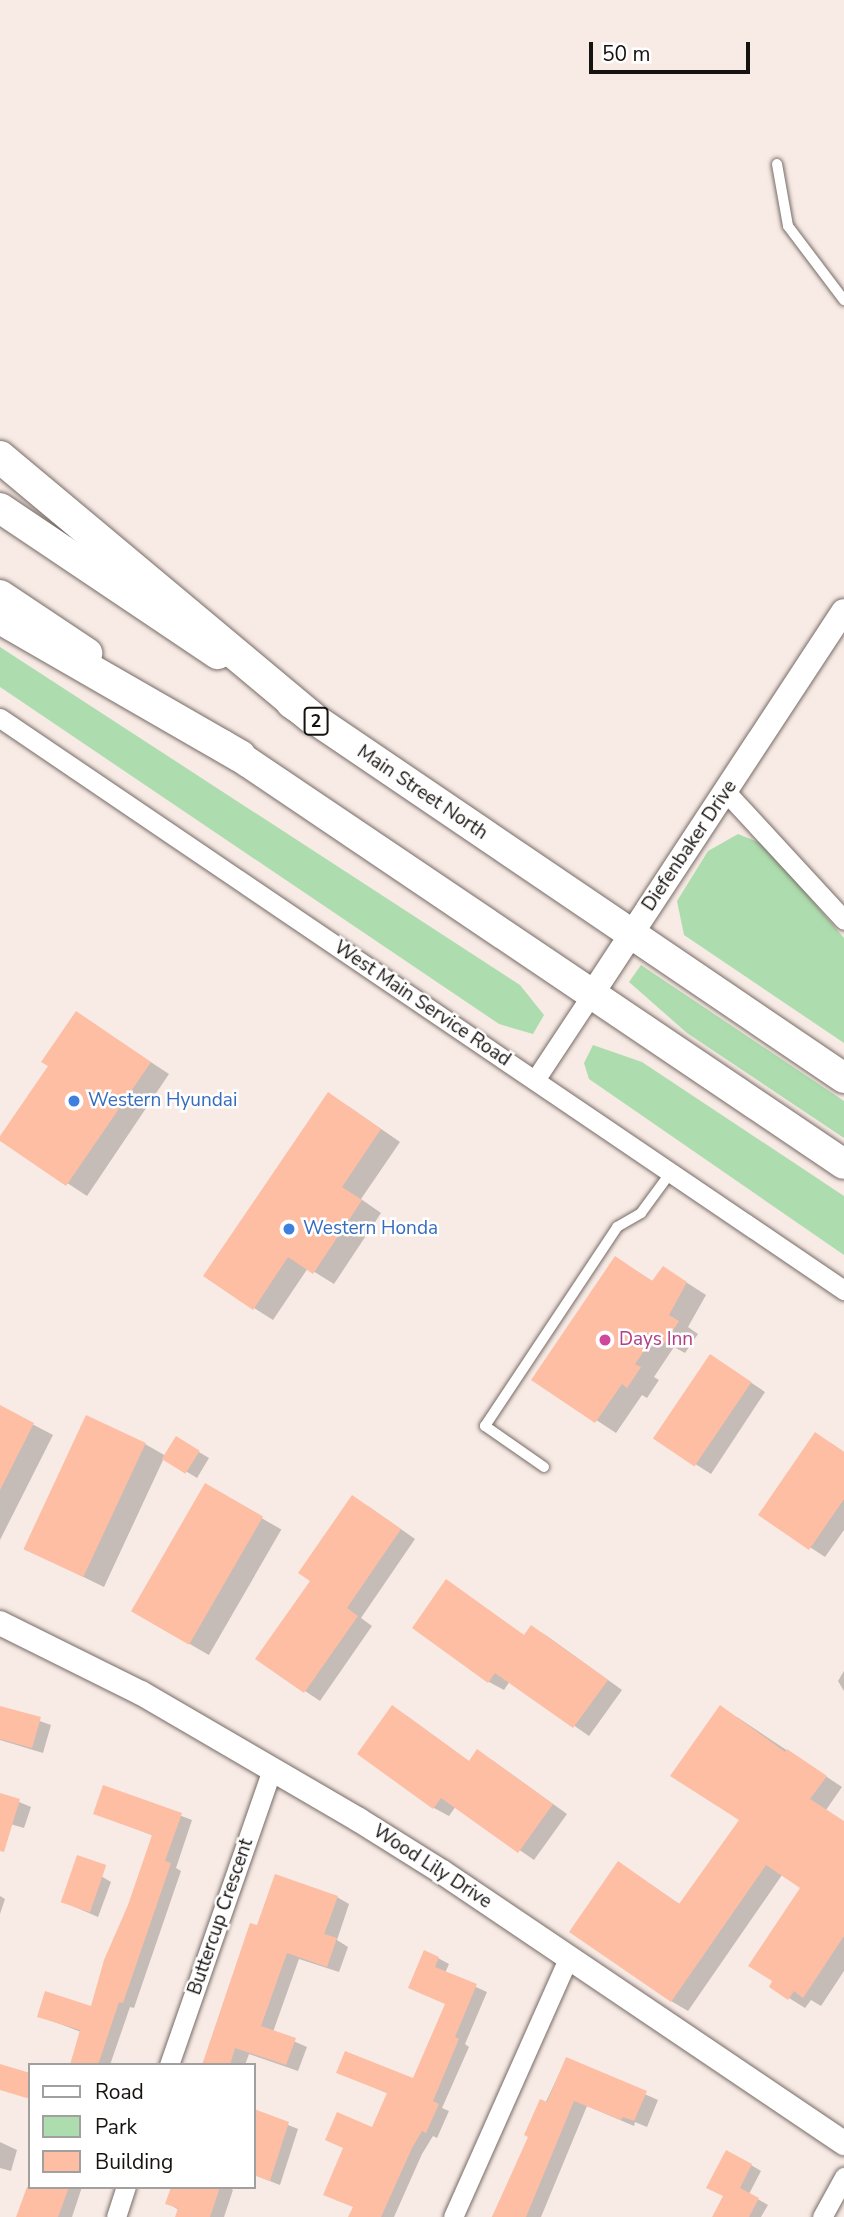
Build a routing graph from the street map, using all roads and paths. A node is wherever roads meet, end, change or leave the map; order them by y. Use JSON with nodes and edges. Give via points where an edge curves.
{"nodes":[{"id":1,"x":777,"y":164,"type":"dead end"},
{"id":2,"x":844,"y":300,"type":"edge"},
{"id":3,"x":0,"y":457,"type":"edge"},
{"id":4,"x":0,"y":508,"type":"edge"},
{"id":5,"x":0,"y":595,"type":"edge"},
{"id":6,"x":844,"y":611,"type":"edge"},
{"id":7,"x":0,"y":618,"type":"edge"},
{"id":8,"x":0,"y":718,"type":"edge"},
{"id":9,"x":312,"y":718,"type":"junction"},
{"id":10,"x":240,"y":756,"type":"junction"},
{"id":11,"x":726,"y":792,"type":"junction"},
{"id":12,"x":844,"y":920,"type":"edge"},
{"id":13,"x":631,"y":935,"type":"junction"},
{"id":14,"x":592,"y":994,"type":"junction"},
{"id":15,"x":844,"y":1078,"type":"edge"},
{"id":16,"x":535,"y":1080,"type":"junction"},
{"id":17,"x":844,"y":1164,"type":"edge"},
{"id":18,"x":671,"y":1172,"type":"junction"},
{"id":19,"x":844,"y":1290,"type":"edge"},
{"id":20,"x":544,"y":1467,"type":"dead end"},
{"id":21,"x":0,"y":1623,"type":"edge"},
{"id":22,"x":272,"y":1770,"type":"junction"},
{"id":23,"x":569,"y":1957,"type":"junction"},
{"id":24,"x":170,"y":2063,"type":"edge"},
{"id":25,"x":844,"y":2143,"type":"edge"},
{"id":26,"x":844,"y":2176,"type":"edge"},
{"id":27,"x":126,"y":2189,"type":"edge"},
{"id":28,"x":116,"y":2217,"type":"edge"},
{"id":29,"x":453,"y":2217,"type":"edge"},
{"id":30,"x":822,"y":2217,"type":"edge"}],
"edges":[{"from":1,"to":2,"type":"lane","via":[[788,226]]},
{"from":3,"to":9,"type":"highway"},
{"from":4,"to":9,"type":"main road","name":"Main Street North","number":"2"},
{"from":5,"to":10,"type":"main road"},
{"from":6,"to":11,"type":"street","name":"Diefenbaker Drive"},
{"from":7,"to":10,"type":"highway"},
{"from":8,"to":16,"type":"street","name":"West Main Service Road"},
{"from":9,"to":13,"type":"main road","name":"Main Street North","number":"2"},
{"from":10,"to":14,"type":"main road"},
{"from":11,"to":12,"type":"street"},
{"from":11,"to":13,"type":"street","name":"Diefenbaker Drive"},
{"from":13,"to":14,"type":"street","name":"Diefenbaker Drive"},
{"from":13,"to":15,"type":"main road","name":"Main Street North","number":"2"},
{"from":14,"to":16,"type":"street","name":"Diefenbaker Drive"},
{"from":14,"to":17,"type":"main road"},
{"from":16,"to":18,"type":"street","name":"West Main Service Road"},
{"from":18,"to":19,"type":"street","name":"West Main Service Road"},
{"from":18,"to":20,"type":"lane","via":[[641,1213],[617,1227],[485,1426]]},
{"from":21,"to":22,"type":"street","name":"Wood Lily Drive","via":[[141,1693]]},
{"from":22,"to":23,"type":"street","name":"Wood Lily Drive","via":[[442,1872]]},
{"from":22,"to":24,"type":"street","name":"Buttercup Crescent"},
{"from":23,"to":25,"type":"street","name":"Wood Lily Drive"},
{"from":23,"to":29,"type":"street"},
{"from":26,"to":30,"type":"street"},
{"from":27,"to":28,"type":"street"}]}
